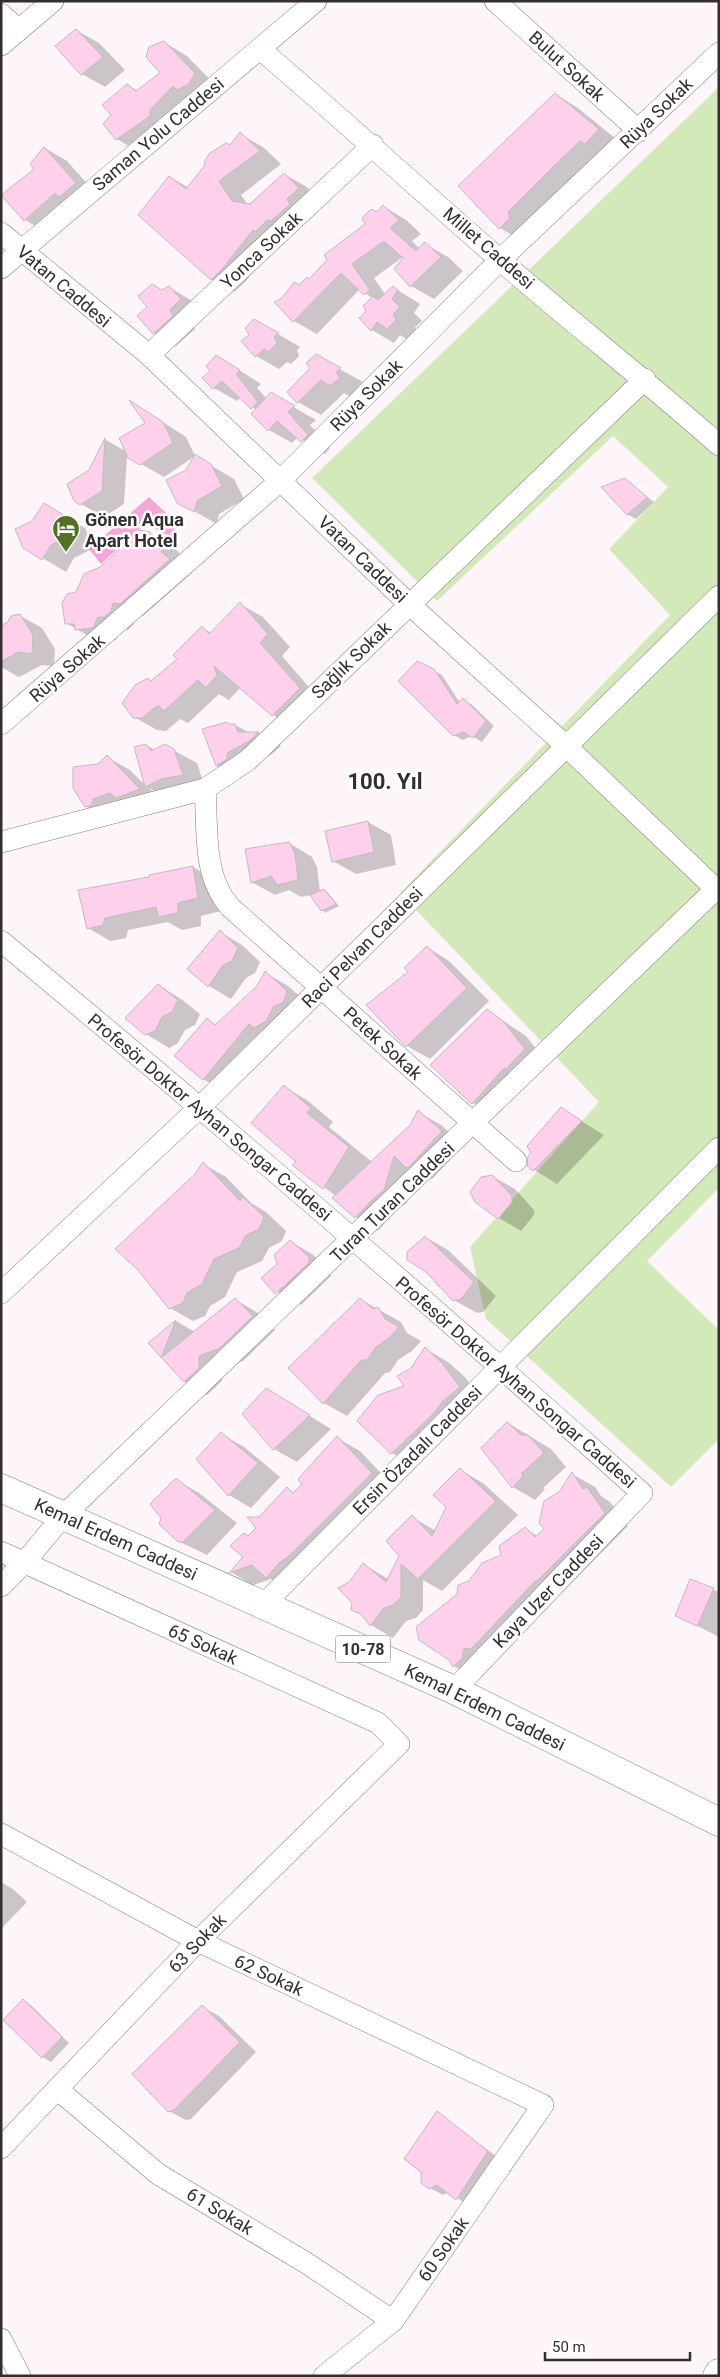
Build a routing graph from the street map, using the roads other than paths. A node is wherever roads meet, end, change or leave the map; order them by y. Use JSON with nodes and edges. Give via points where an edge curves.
{"nodes":[{"id":1,"x":52,"y":1,"type":"edge"},
{"id":2,"x":316,"y":1,"type":"edge"},
{"id":3,"x":495,"y":1,"type":"edge"},
{"id":4,"x":1,"y":14,"type":"edge"},
{"id":5,"x":20,"y":30,"type":"junction"},
{"id":6,"x":1,"y":45,"type":"edge"},
{"id":7,"x":260,"y":49,"type":"junction"},
{"id":8,"x":719,"y":52,"type":"edge"},
{"id":9,"x":639,"y":131,"type":"junction"},
{"id":10,"x":372,"y":146,"type":"junction"},
{"id":11,"x":1,"y":233,"type":"edge"},
{"id":12,"x":21,"y":249,"type":"junction"},
{"id":13,"x":500,"y":260,"type":"junction"},
{"id":14,"x":1,"y":268,"type":"edge"},
{"id":15,"x":148,"y":355,"type":"junction"},
{"id":16,"x":645,"y":380,"type":"junction"},
{"id":17,"x":719,"y":445,"type":"edge"},
{"id":18,"x":280,"y":481,"type":"junction"},
{"id":19,"x":719,"y":596,"type":"edge"},
{"id":20,"x":409,"y":604,"type":"junction"},
{"id":21,"x":1,"y":724,"type":"edge"},
{"id":22,"x":566,"y":746,"type":"junction"},
{"id":23,"x":205,"y":789,"type":"junction"},
{"id":24,"x":1,"y":842,"type":"edge"},
{"id":25,"x":718,"y":889,"type":"edge"},
{"id":26,"x":1,"y":941,"type":"edge"},
{"id":27,"x":321,"y":988,"type":"junction"},
{"id":28,"x":201,"y":1106,"type":"junction"},
{"id":29,"x":473,"y":1123,"type":"junction"},
{"id":30,"x":719,"y":1148,"type":"edge"},
{"id":31,"x":516,"y":1162,"type":"dead end"},
{"id":32,"x":354,"y":1239,"type":"junction"},
{"id":33,"x":1,"y":1293,"type":"edge"},
{"id":34,"x":501,"y":1367,"type":"junction"},
{"id":35,"x":1,"y":1488,"type":"edge"},
{"id":36,"x":642,"y":1493,"type":"joint"},
{"id":37,"x":63,"y":1516,"type":"junction"},
{"id":38,"x":1,"y":1552,"type":"edge"},
{"id":39,"x":24,"y":1563,"type":"junction"},
{"id":40,"x":1,"y":1586,"type":"edge"},
{"id":41,"x":264,"y":1604,"type":"junction"},
{"id":42,"x":454,"y":1690,"type":"junction"},
{"id":43,"x":398,"y":1744,"type":"joint"},
{"id":44,"x":719,"y":1822,"type":"edge"},
{"id":45,"x":1,"y":1834,"type":"edge"},
{"id":46,"x":198,"y":1941,"type":"junction"},
{"id":47,"x":57,"y":2089,"type":"junction"},
{"id":48,"x":542,"y":2105,"type":"joint"},
{"id":49,"x":1,"y":2148,"type":"edge"},
{"id":50,"x":393,"y":2321,"type":"junction"},
{"id":51,"x":1,"y":2339,"type":"edge"},
{"id":52,"x":20,"y":2376,"type":"edge"},
{"id":53,"x":324,"y":2376,"type":"edge"}],
"edges":[{"from":1,"to":5,"type":"street"},
{"from":2,"to":7,"type":"street","name":"Saman Yolu Caddesi"},
{"from":3,"to":9,"type":"street","name":"Bulut Sokak"},
{"from":4,"to":5,"type":"street"},
{"from":5,"to":6,"type":"street"},
{"from":7,"to":10,"type":"street","name":"Millet Caddesi"},
{"from":7,"to":12,"type":"street","name":"Saman Yolu Caddesi"},
{"from":8,"to":9,"type":"street","name":"Rüya Sokak"},
{"from":9,"to":13,"type":"street","name":"Rüya Sokak"},
{"from":10,"to":13,"type":"street","name":"Millet Caddesi"},
{"from":10,"to":15,"type":"street","name":"Yonca Sokak"},
{"from":11,"to":12,"type":"street","name":"Vatan Caddesi"},
{"from":12,"to":14,"type":"street","name":"Saman Yolu Caddesi"},
{"from":12,"to":15,"type":"street","name":"Vatan Caddesi"},
{"from":13,"to":16,"type":"street","name":"Millet Caddesi"},
{"from":13,"to":18,"type":"street","name":"Rüya Sokak"},
{"from":15,"to":18,"type":"street","name":"Vatan Caddesi"},
{"from":16,"to":17,"type":"street","name":"Millet Caddesi"},
{"from":16,"to":20,"type":"street","name":"Sağlık Sokak"},
{"from":18,"to":20,"type":"street","name":"Vatan Caddesi"},
{"from":18,"to":21,"type":"street","name":"Rüya Sokak"},
{"from":19,"to":22,"type":"street","name":"Raci Pelvan Caddesi"},
{"from":20,"to":22,"type":"street","name":"Vatan Caddesi"},
{"from":20,"to":23,"type":"street","name":"Sağlık Sokak","via":[[248,760]]},
{"from":22,"to":25,"type":"street","name":"Vatan Caddesi"},
{"from":22,"to":27,"type":"street","name":"Raci Pelvan Caddesi"},
{"from":23,"to":24,"type":"street","name":"Sağlık Sokak"},
{"from":23,"to":27,"type":"street","name":"Petek Sokak","via":[[210,869],[219,894]]},
{"from":25,"to":29,"type":"street","name":"Turan Turan Caddesi"},
{"from":26,"to":28,"type":"street","name":"Profesör Doktor Ayhan Songar Caddesi"},
{"from":27,"to":28,"type":"street","name":"Raci Pelvan Caddesi"},
{"from":27,"to":29,"type":"street","name":"Petek Sokak"},
{"from":28,"to":32,"type":"street","name":"Profesör Doktor Ayhan Songar Caddesi"},
{"from":28,"to":33,"type":"street","name":"Raci Pelvan Caddesi"},
{"from":29,"to":31,"type":"street","name":"Petek Sokak"},
{"from":29,"to":32,"type":"street","name":"Turan Turan Caddesi"},
{"from":30,"to":34,"type":"street","name":"Ersin Özadalı Caddesi"},
{"from":32,"to":34,"type":"street","name":"Profesör Doktor Ayhan Songar Caddesi"},
{"from":32,"to":37,"type":"street","name":"Turan Turan Caddesi"},
{"from":34,"to":36,"type":"street","name":"Profesör Doktor Ayhan Songar Caddesi"},
{"from":34,"to":41,"type":"street","name":"Ersin Özadalı Caddesi"},
{"from":35,"to":37,"type":"main road","name":"Kemal Erdem Caddesi","number":"10-78"},
{"from":36,"to":42,"type":"street","name":"Kaya Uzer Caddesi"},
{"from":37,"to":39,"type":"street","name":"Turan Turan Caddesi"},
{"from":37,"to":41,"type":"main road","name":"Kemal Erdem Caddesi","number":"10-78"},
{"from":38,"to":39,"type":"street","name":"65 Sokak"},
{"from":39,"to":40,"type":"street","name":"Turan Turan Caddesi"},
{"from":39,"to":43,"type":"street","name":"65 Sokak","via":[[378,1723]]},
{"from":41,"to":42,"type":"main road","name":"Kemal Erdem Caddesi","number":"10-78"},
{"from":42,"to":44,"type":"main road","name":"Kemal Erdem Caddesi","number":"10-78"},
{"from":43,"to":46,"type":"street","name":"63 Sokak"},
{"from":45,"to":46,"type":"street","name":"62 Sokak"},
{"from":46,"to":47,"type":"street","name":"63 Sokak"},
{"from":46,"to":48,"type":"street","name":"62 Sokak"},
{"from":47,"to":49,"type":"street","name":"63 Sokak"},
{"from":47,"to":50,"type":"street","name":"61 Sokak","via":[[158,2174],[308,2264]]},
{"from":48,"to":50,"type":"street","name":"60 Sokak"},
{"from":50,"to":53,"type":"street","name":"60 Sokak"},
{"from":51,"to":52,"type":"street"}]}
